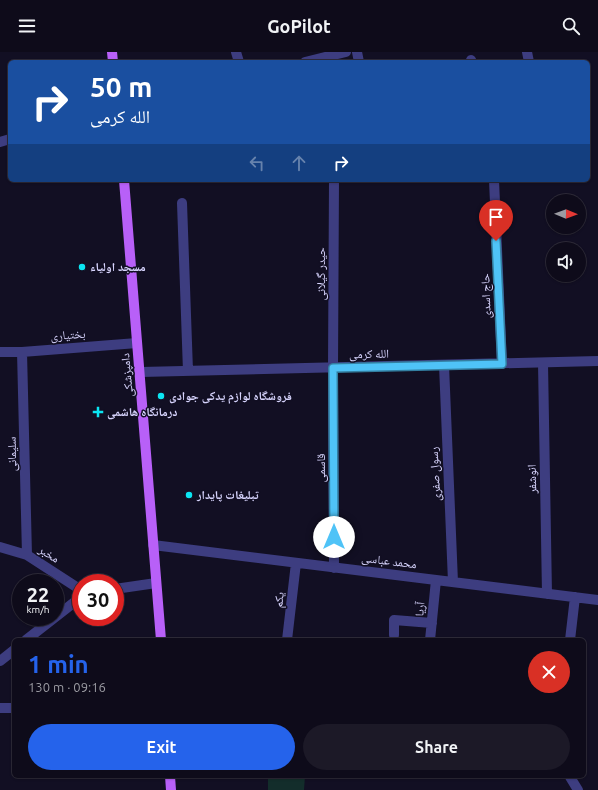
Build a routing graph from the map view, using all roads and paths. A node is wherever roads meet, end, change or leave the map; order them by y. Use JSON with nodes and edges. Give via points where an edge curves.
{"nodes":[{"id":1,"x":346,"y":52,"type":"edge"},
{"id":2,"x":312,"y":60,"type":"edge"},
{"id":3,"x":124,"y":182,"type":"edge"},
{"id":4,"x":334,"y":182,"type":"edge"},
{"id":5,"x":494,"y":182,"type":"edge"},
{"id":6,"x":182,"y":203,"type":"dead end"},
{"id":7,"x":137,"y":343,"type":"junction"},
{"id":8,"x":0,"y":352,"type":"edge"},
{"id":9,"x":22,"y":352,"type":"junction"},
{"id":10,"x":598,"y":361,"type":"edge"},
{"id":11,"x":543,"y":363,"type":"junction"},
{"id":12,"x":502,"y":364,"type":"junction"},
{"id":13,"x":444,"y":365,"type":"junction"},
{"id":14,"x":333,"y":368,"type":"junction"},
{"id":15,"x":188,"y":371,"type":"junction"},
{"id":16,"x":140,"y":372,"type":"junction"},
{"id":17,"x":153,"y":545,"type":"junction"},
{"id":18,"x":0,"y":547,"type":"edge"},
{"id":19,"x":27,"y":555,"type":"junction"},
{"id":20,"x":296,"y":562,"type":"junction"},
{"id":21,"x":334,"y":568,"type":"junction"},
{"id":22,"x":436,"y":580,"type":"junction"},
{"id":23,"x":453,"y":582,"type":"junction"},
{"id":24,"x":156,"y":583,"type":"junction"},
{"id":25,"x":72,"y":584,"type":"edge"},
{"id":26,"x":124,"y":588,"type":"edge"},
{"id":27,"x":547,"y":594,"type":"junction"},
{"id":28,"x":575,"y":597,"type":"junction"},
{"id":29,"x":598,"y":600,"type":"edge"},
{"id":30,"x":72,"y":605,"type":"edge"},
{"id":31,"x":432,"y":623,"type":"junction"},
{"id":32,"x":394,"y":636,"type":"dead end"},
{"id":33,"x":29,"y":638,"type":"edge"},
{"id":34,"x":161,"y":638,"type":"edge"},
{"id":35,"x":287,"y":638,"type":"edge"},
{"id":36,"x":430,"y":638,"type":"edge"},
{"id":37,"x":570,"y":638,"type":"edge"},
{"id":38,"x":12,"y":651,"type":"edge"},
{"id":39,"x":0,"y":660,"type":"edge"},
{"id":40,"x":0,"y":708,"type":"edge"},
{"id":41,"x":12,"y":708,"type":"edge"},
{"id":42,"x":170,"y":778,"type":"edge"},
{"id":43,"x":571,"y":778,"type":"edge"},
{"id":44,"x":171,"y":790,"type":"edge"},
{"id":45,"x":578,"y":790,"type":"edge"}],
"edges":[{"from":1,"to":2,"type":"street"},
{"from":3,"to":7,"type":"main road","name":"دامپزشکی"},
{"from":4,"to":14,"type":"street","name":"حیدر گیلانی"},
{"from":5,"to":12,"type":"street","name":"حاج اسدی"},
{"from":6,"to":15,"type":"street"},
{"from":7,"to":9,"type":"street","name":"بختیاری"},
{"from":7,"to":16,"type":"main road","name":"دامپزشکی"},
{"from":8,"to":9,"type":"street","name":"بختیاری"},
{"from":9,"to":19,"type":"street","name":"سلیمانی"},
{"from":10,"to":11,"type":"street","name":"الله کرمی"},
{"from":11,"to":12,"type":"street","name":"الله کرمی"},
{"from":11,"to":27,"type":"street","name":"انوشفر"},
{"from":12,"to":13,"type":"street","name":"الله کرمی"},
{"from":13,"to":14,"type":"street","name":"الله کرمی"},
{"from":13,"to":23,"type":"street","name":"رسول صفری"},
{"from":14,"to":15,"type":"street","name":"الله کرمی"},
{"from":14,"to":21,"type":"street","name":"قاسمی"},
{"from":15,"to":16,"type":"street","name":"الله کرمی"},
{"from":16,"to":17,"type":"main road","name":"دامپزشکی"},
{"from":17,"to":20,"type":"street","name":"محمد عباسی"},
{"from":17,"to":24,"type":"main road","name":"دامپزشکی"},
{"from":18,"to":19,"type":"street","name":"مخبر"},
{"from":19,"to":25,"type":"street","name":"مخبر"},
{"from":20,"to":21,"type":"street","name":"محمد عباسی"},
{"from":20,"to":35,"type":"street","name":"یکم"},
{"from":21,"to":22,"type":"street","name":"محمد عباسی"},
{"from":22,"to":23,"type":"street","name":"محمد عباسی"},
{"from":22,"to":31,"type":"street","name":"آریا"},
{"from":23,"to":27,"type":"street","name":"محمد عباسی"},
{"from":24,"to":26,"type":"street"},
{"from":24,"to":34,"type":"main road","name":"دامپزشکی"},
{"from":27,"to":28,"type":"street","name":"محمد عباسی"},
{"from":28,"to":29,"type":"street","name":"محمد عباسی"},
{"from":28,"to":37,"type":"street"},
{"from":30,"to":33,"type":"street"},
{"from":31,"to":32,"type":"street","via":[[394,620]]},
{"from":31,"to":36,"type":"street","name":"آریا"},
{"from":38,"to":39,"type":"street"},
{"from":40,"to":41,"type":"street"},
{"from":42,"to":44,"type":"main road"},
{"from":43,"to":45,"type":"street"}]}
